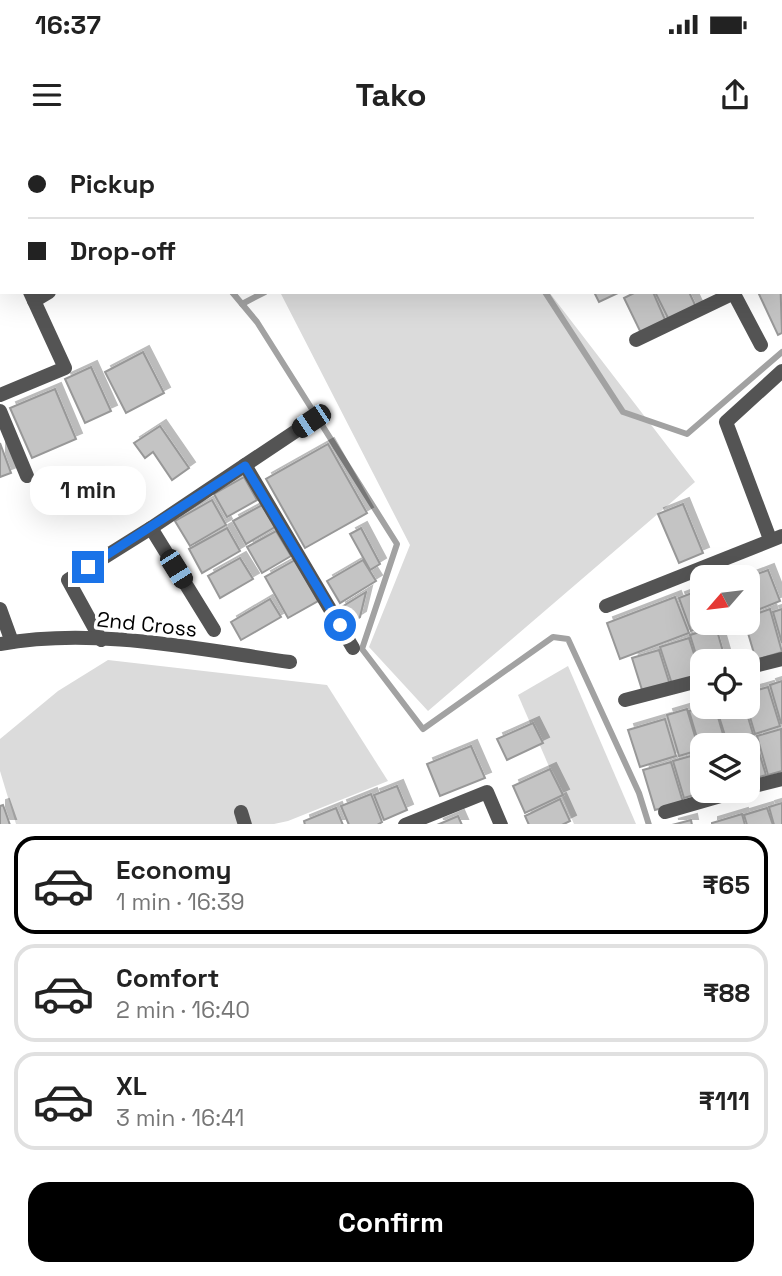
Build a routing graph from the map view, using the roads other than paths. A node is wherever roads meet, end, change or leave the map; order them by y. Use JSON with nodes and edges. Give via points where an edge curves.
{"nodes":[{"id":1,"x":731,"y":294,"type":"edge"},
{"id":2,"x":734,"y":294,"type":"edge"},
{"id":3,"x":32,"y":297,"type":"edge"},
{"id":4,"x":636,"y":340,"type":"dead end"},
{"id":5,"x":761,"y":345,"type":"dead end"},
{"id":6,"x":782,"y":371,"type":"edge"},
{"id":7,"x":0,"y":396,"type":"edge"},
{"id":8,"x":0,"y":411,"type":"edge"},
{"id":9,"x":311,"y":421,"type":"dead end"},
{"id":10,"x":245,"y":466,"type":"junction"},
{"id":11,"x":27,"y":476,"type":"dead end"},
{"id":12,"x":150,"y":528,"type":"junction"},
{"id":13,"x":776,"y":538,"type":"edge"},
{"id":14,"x":606,"y":606,"type":"dead end"},
{"id":15,"x":0,"y":609,"type":"edge"},
{"id":16,"x":214,"y":630,"type":"dead end"},
{"id":17,"x":101,"y":639,"type":"junction"},
{"id":18,"x":6,"y":643,"type":"edge"},
{"id":19,"x":353,"y":648,"type":"dead end"},
{"id":20,"x":782,"y":659,"type":"edge"},
{"id":21,"x":290,"y":662,"type":"dead end"},
{"id":22,"x":760,"y":665,"type":"edge"},
{"id":23,"x":690,"y":683,"type":"edge"},
{"id":24,"x":625,"y":700,"type":"dead end"},
{"id":25,"x":782,"y":779,"type":"edge"},
{"id":26,"x":760,"y":785,"type":"edge"},
{"id":27,"x":696,"y":803,"type":"edge"},
{"id":28,"x":665,"y":812,"type":"dead end"},
{"id":29,"x":405,"y":824,"type":"edge"},
{"id":30,"x":500,"y":824,"type":"edge"}],
"edges":[{"from":1,"to":4,"type":"street"},
{"from":2,"to":5,"type":"street"},
{"from":3,"to":7,"type":"street","via":[[65,368]]},
{"from":6,"to":13,"type":"street","via":[[726,422]]},
{"from":8,"to":11,"type":"street"},
{"from":9,"to":10,"type":"street"},
{"from":10,"to":12,"type":"street"},
{"from":10,"to":19,"type":"street"},
{"from":12,"to":16,"type":"street"},
{"from":12,"to":17,"type":"street","via":[[68,580]]},
{"from":13,"to":14,"type":"street"},
{"from":15,"to":18,"type":"street"},
{"from":17,"to":18,"type":"street","name":"2nd Cross"},
{"from":17,"to":21,"type":"street","name":"2nd Cross"},
{"from":20,"to":22,"type":"street"},
{"from":23,"to":24,"type":"street"},
{"from":25,"to":26,"type":"street"},
{"from":27,"to":28,"type":"street"},
{"from":29,"to":30,"type":"street","via":[[487,792]]}]}
